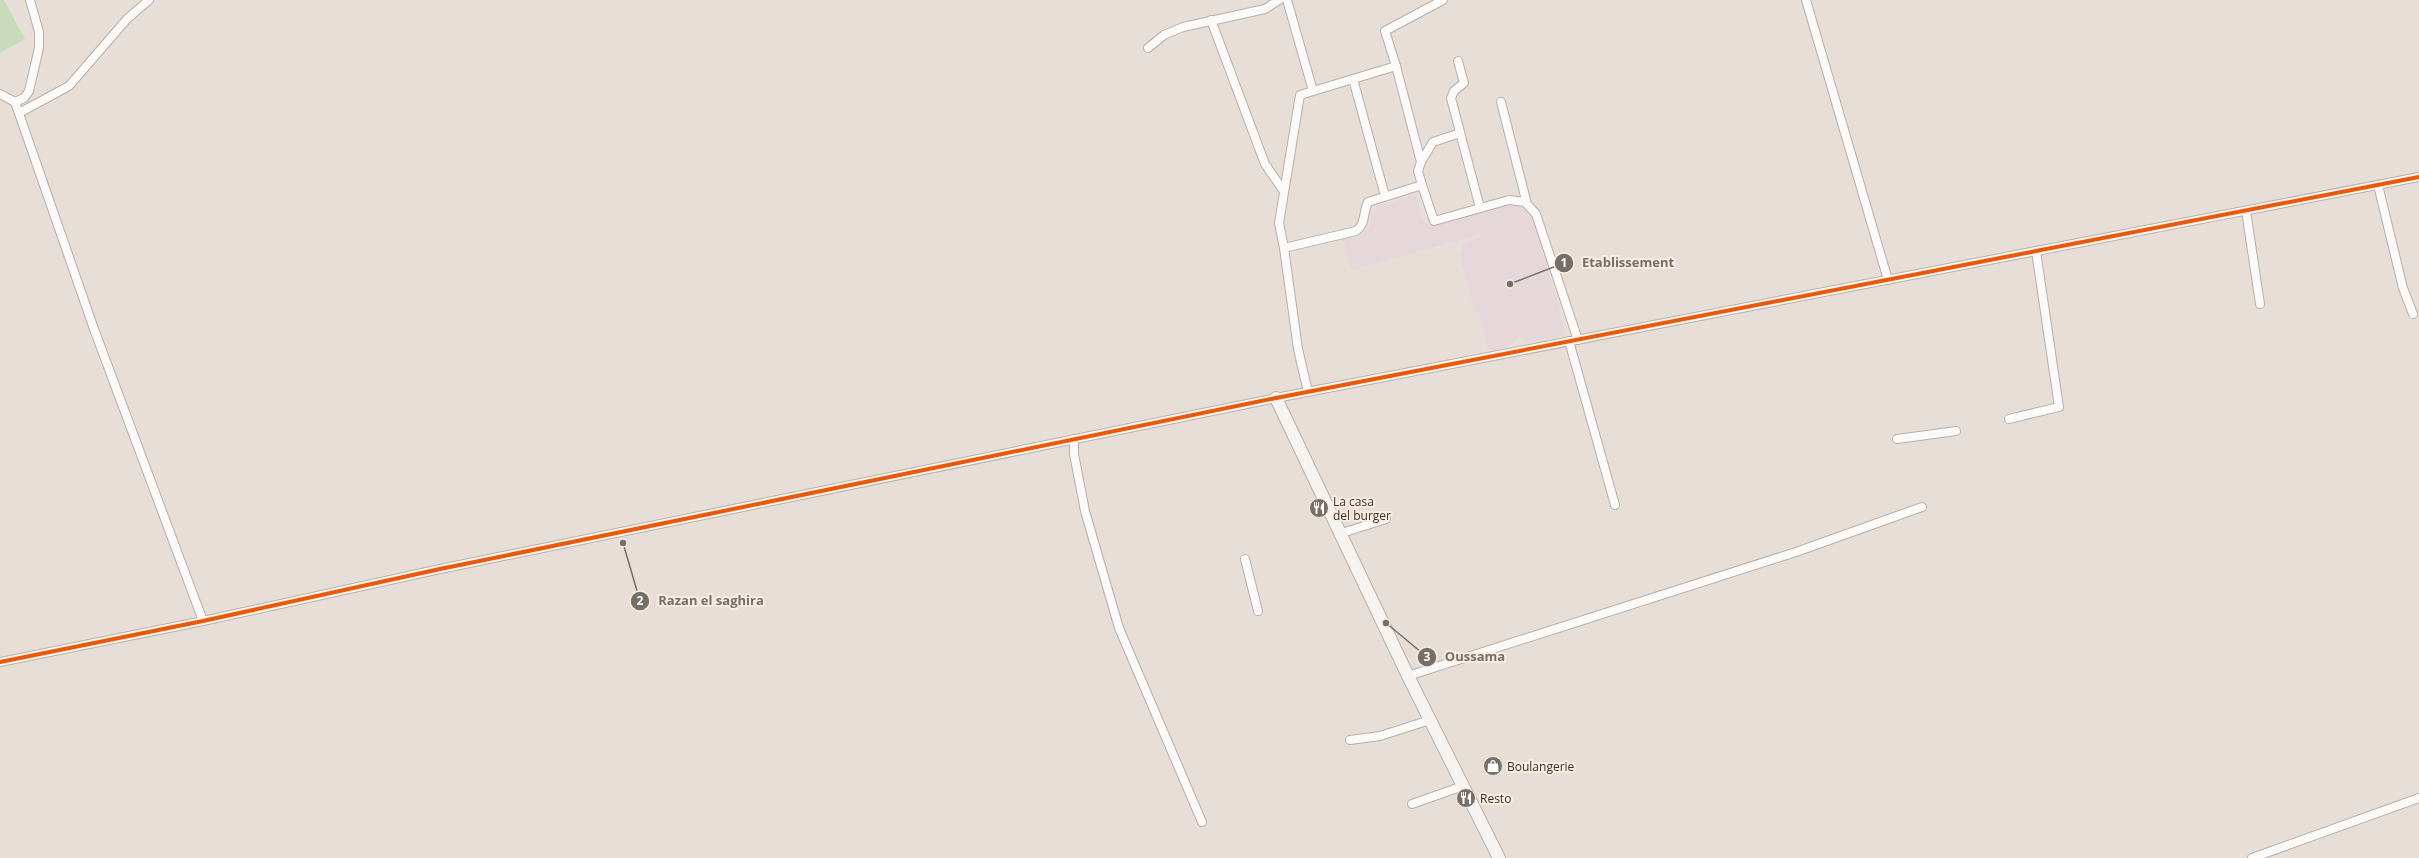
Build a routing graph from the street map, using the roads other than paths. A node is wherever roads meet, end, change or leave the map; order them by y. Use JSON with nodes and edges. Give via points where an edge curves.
{"nodes":[{"id":1,"x":30,"y":0,"type":"edge"},
{"id":2,"x":149,"y":0,"type":"edge"},
{"id":3,"x":1279,"y":0,"type":"edge"},
{"id":4,"x":1287,"y":0,"type":"edge"},
{"id":5,"x":1443,"y":0,"type":"edge"},
{"id":6,"x":1806,"y":0,"type":"edge"},
{"id":7,"x":1211,"y":20,"type":"junction"},
{"id":8,"x":1148,"y":48,"type":"dead end"},
{"id":9,"x":1458,"y":61,"type":"dead end"},
{"id":10,"x":1396,"y":66,"type":"junction"},
{"id":11,"x":1353,"y":79,"type":"junction"},
{"id":12,"x":1313,"y":91,"type":"junction"},
{"id":13,"x":0,"y":94,"type":"edge"},
{"id":14,"x":15,"y":102,"type":"junction"},
{"id":15,"x":1501,"y":102,"type":"dead end"},
{"id":16,"x":19,"y":113,"type":"junction"},
{"id":17,"x":1460,"y":133,"type":"junction"},
{"id":18,"x":1421,"y":162,"type":"junction"},
{"id":19,"x":2419,"y":177,"type":"edge"},
{"id":20,"x":1422,"y":185,"type":"junction"},
{"id":21,"x":2378,"y":185,"type":"junction"},
{"id":22,"x":1283,"y":190,"type":"junction"},
{"id":23,"x":1385,"y":196,"type":"junction"},
{"id":24,"x":1527,"y":204,"type":"junction"},
{"id":25,"x":1480,"y":208,"type":"junction"},
{"id":26,"x":2246,"y":211,"type":"junction"},
{"id":27,"x":1284,"y":248,"type":"junction"},
{"id":28,"x":2036,"y":251,"type":"junction"},
{"id":29,"x":1888,"y":280,"type":"junction"},
{"id":30,"x":2260,"y":304,"type":"dead end"},
{"id":31,"x":2413,"y":314,"type":"dead end"},
{"id":32,"x":1578,"y":340,"type":"junction"},
{"id":33,"x":1569,"y":341,"type":"junction"},
{"id":34,"x":1308,"y":392,"type":"junction"},
{"id":35,"x":1276,"y":398,"type":"junction"},
{"id":36,"x":2009,"y":419,"type":"dead end"},
{"id":37,"x":1956,"y":431,"type":"dead end"},
{"id":38,"x":1074,"y":439,"type":"junction"},
{"id":39,"x":1897,"y":439,"type":"dead end"},
{"id":40,"x":1615,"y":505,"type":"dead end"},
{"id":41,"x":1922,"y":507,"type":"dead end"},
{"id":42,"x":1386,"y":519,"type":"dead end"},
{"id":43,"x":1342,"y":533,"type":"junction"},
{"id":44,"x":1245,"y":559,"type":"dead end"},
{"id":45,"x":1258,"y":611,"type":"dead end"},
{"id":46,"x":203,"y":621,"type":"junction"},
{"id":47,"x":0,"y":662,"type":"edge"},
{"id":48,"x":1408,"y":676,"type":"junction"},
{"id":49,"x":1430,"y":720,"type":"junction"},
{"id":50,"x":1350,"y":740,"type":"dead end"},
{"id":51,"x":1463,"y":786,"type":"junction"},
{"id":52,"x":2419,"y":798,"type":"edge"},
{"id":53,"x":1412,"y":804,"type":"dead end"},
{"id":54,"x":1202,"y":822,"type":"dead end"},
{"id":55,"x":1499,"y":858,"type":"edge"},
{"id":56,"x":2252,"y":858,"type":"edge"}],
"edges":[{"from":1,"to":14,"type":"street","via":[[39,32],[40,48],[29,91],[24,98]]},
{"from":2,"to":16,"type":"street","via":[[117,29],[69,86]]},
{"from":3,"to":7,"type":"street","via":[[1265,8]]},
{"from":4,"to":12,"type":"street"},
{"from":5,"to":10,"type":"street","via":[[1385,31]]},
{"from":6,"to":29,"type":"street"},
{"from":7,"to":8,"type":"street","via":[[1173,30]]},
{"from":7,"to":22,"type":"street","via":[[1265,164]]},
{"from":9,"to":17,"type":"street","via":[[1464,83],[1454,91],[1451,98]]},
{"from":10,"to":11,"type":"street"},
{"from":10,"to":18,"type":"street"},
{"from":11,"to":12,"type":"street"},
{"from":11,"to":23,"type":"street"},
{"from":12,"to":22,"type":"street","via":[[1300,95]]},
{"from":13,"to":14,"type":"street"},
{"from":14,"to":16,"type":"street"},
{"from":15,"to":24,"type":"street"},
{"from":16,"to":46,"type":"street","via":[[94,329]]},
{"from":17,"to":18,"type":"street","via":[[1433,142]]},
{"from":17,"to":25,"type":"street"},
{"from":18,"to":20,"type":"street","via":[[1418,171]]},
{"from":19,"to":21,"type":"street"},
{"from":20,"to":23,"type":"street"},
{"from":20,"to":25,"type":"street","via":[[1434,221]]},
{"from":21,"to":26,"type":"street"},
{"from":21,"to":31,"type":"street"},
{"from":22,"to":27,"type":"street","via":[[1279,223]]},
{"from":23,"to":27,"type":"street","via":[[1368,202],[1363,224],[1356,231]]},
{"from":24,"to":25,"type":"street","via":[[1518,199]]},
{"from":24,"to":32,"type":"street","via":[[1536,214],[1542,228]]},
{"from":26,"to":28,"type":"street"},
{"from":26,"to":30,"type":"street"},
{"from":27,"to":34,"type":"street","via":[[1298,349]]},
{"from":28,"to":29,"type":"street"},
{"from":28,"to":36,"type":"street","via":[[2059,407]]},
{"from":29,"to":32,"type":"street"},
{"from":32,"to":33,"type":"street"},
{"from":33,"to":34,"type":"street"},
{"from":33,"to":40,"type":"street"},
{"from":34,"to":35,"type":"street"},
{"from":35,"to":38,"type":"street"},
{"from":35,"to":43,"type":"main road"},
{"from":37,"to":39,"type":"street"},
{"from":38,"to":46,"type":"street","via":[[440,569]]},
{"from":38,"to":54,"type":"street","via":[[1074,454],[1085,511],[1119,628]]},
{"from":41,"to":48,"type":"street","via":[[1796,552]]},
{"from":42,"to":43,"type":"street"},
{"from":43,"to":48,"type":"main road"},
{"from":44,"to":45,"type":"street"},
{"from":46,"to":47,"type":"street"},
{"from":48,"to":49,"type":"main road"},
{"from":49,"to":50,"type":"street","via":[[1380,736]]},
{"from":49,"to":51,"type":"main road"},
{"from":51,"to":53,"type":"street"},
{"from":51,"to":55,"type":"main road"},
{"from":52,"to":56,"type":"street"}]}
